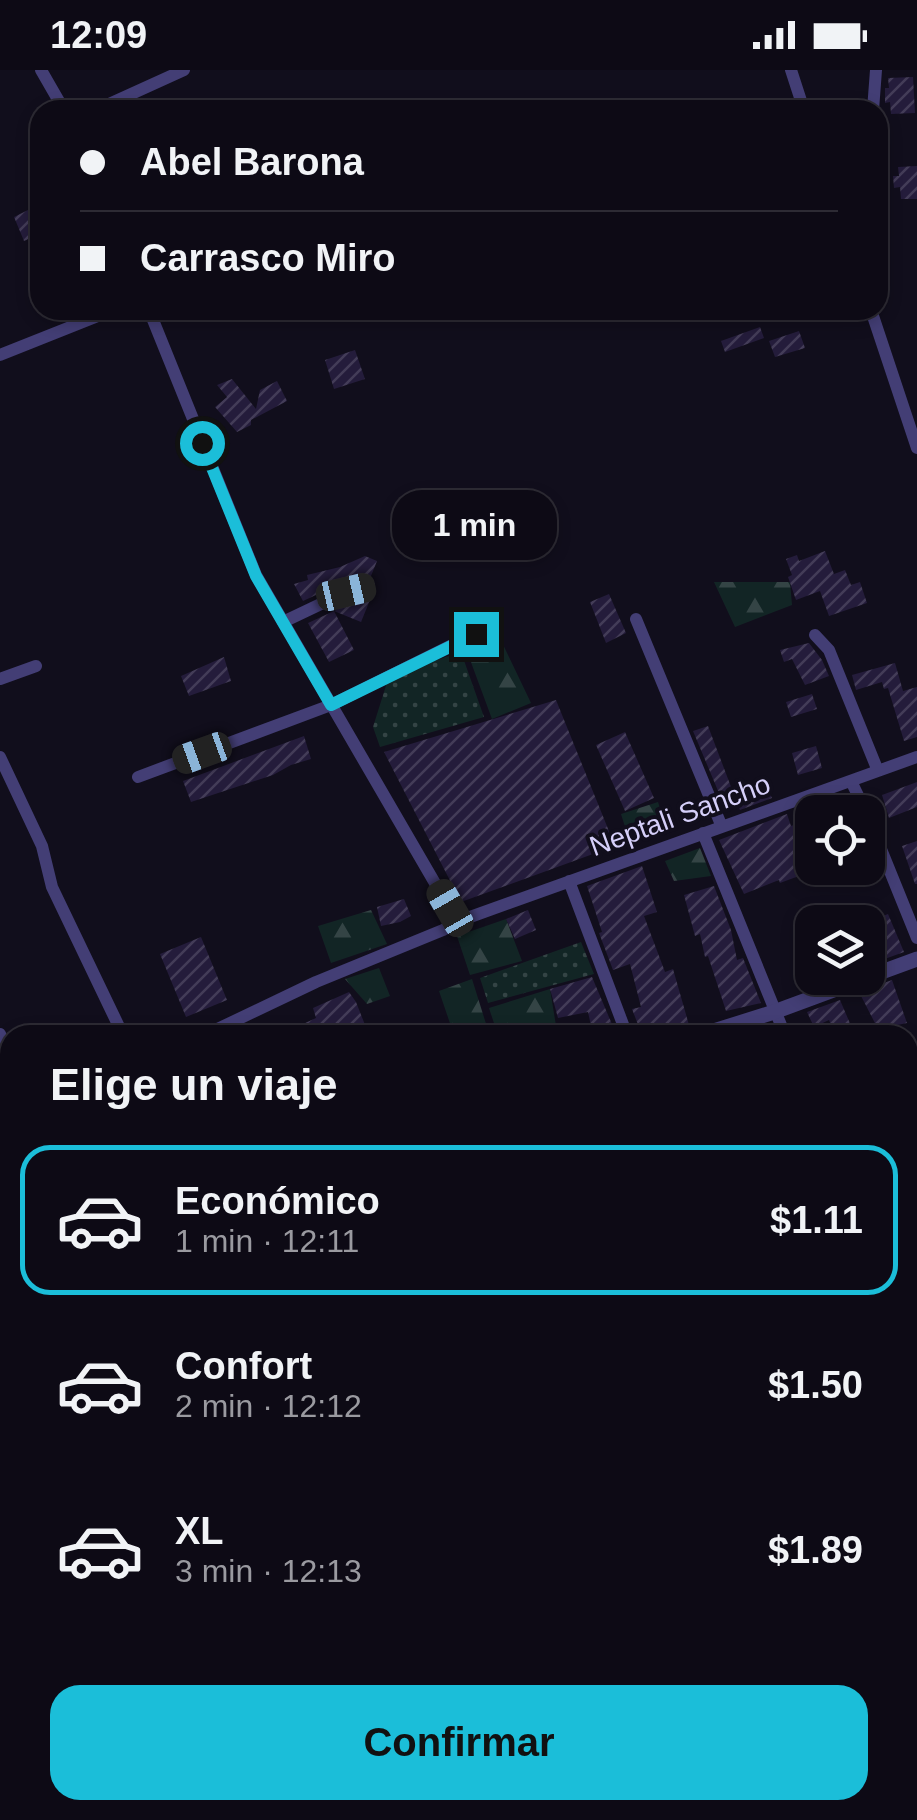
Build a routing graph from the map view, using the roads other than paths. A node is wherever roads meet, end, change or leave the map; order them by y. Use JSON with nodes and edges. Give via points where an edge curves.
{"nodes":[{"id":1,"x":41,"y":70,"type":"edge"},
{"id":2,"x":184,"y":70,"type":"edge"},
{"id":3,"x":791,"y":70,"type":"edge"},
{"id":4,"x":876,"y":70,"type":"edge"},
{"id":5,"x":58,"y":100,"type":"edge"},
{"id":6,"x":118,"y":100,"type":"edge"},
{"id":7,"x":801,"y":100,"type":"edge"},
{"id":8,"x":874,"y":100,"type":"edge"},
{"id":9,"x":87,"y":320,"type":"edge"},
{"id":10,"x":153,"y":320,"type":"edge"},
{"id":11,"x":874,"y":320,"type":"edge"},
{"id":12,"x":0,"y":354,"type":"edge"},
{"id":13,"x":917,"y":448,"type":"edge"},
{"id":14,"x":368,"y":586,"type":"dead end"},
{"id":15,"x":636,"y":619,"type":"dead end"},
{"id":16,"x":283,"y":622,"type":"junction"},
{"id":17,"x":476,"y":634,"type":"dead end"},
{"id":18,"x":815,"y":635,"type":"dead end"},
{"id":19,"x":36,"y":666,"type":"dead end"},
{"id":20,"x":0,"y":679,"type":"edge"},
{"id":21,"x":331,"y":705,"type":"junction"},
{"id":22,"x":0,"y":756,"type":"edge"},
{"id":23,"x":917,"y":757,"type":"edge"},
{"id":24,"x":878,"y":771,"type":"junction"},
{"id":25,"x":138,"y":777,"type":"dead end"},
{"id":26,"x":851,"y":781,"type":"junction"},
{"id":27,"x":857,"y":795,"type":"edge"},
{"id":28,"x":722,"y":827,"type":"junction"},
{"id":29,"x":704,"y":833,"type":"junction"},
{"id":30,"x":885,"y":861,"type":"edge"},
{"id":31,"x":568,"y":881,"type":"junction"},
{"id":32,"x":459,"y":921,"type":"junction"},
{"id":33,"x":917,"y":938,"type":"edge"},
{"id":34,"x":917,"y":959,"type":"edge"},
{"id":35,"x":885,"y":971,"type":"edge"},
{"id":36,"x":819,"y":995,"type":"edge"},
{"id":37,"x":774,"y":1012,"type":"junction"},
{"id":38,"x":118,"y":1025,"type":"edge"},
{"id":39,"x":227,"y":1025,"type":"edge"},
{"id":40,"x":623,"y":1025,"type":"edge"},
{"id":41,"x":733,"y":1025,"type":"edge"},
{"id":42,"x":780,"y":1025,"type":"edge"}],
"edges":[{"from":1,"to":5,"type":"street"},
{"from":2,"to":6,"type":"street"},
{"from":3,"to":7,"type":"street"},
{"from":4,"to":8,"type":"street"},
{"from":9,"to":12,"type":"street"},
{"from":10,"to":16,"type":"street","via":[[256,576]]},
{"from":11,"to":13,"type":"street"},
{"from":14,"to":16,"type":"street"},
{"from":15,"to":28,"type":"street"},
{"from":16,"to":21,"type":"street"},
{"from":17,"to":21,"type":"street"},
{"from":18,"to":24,"type":"street","via":[[829,650]]},
{"from":19,"to":20,"type":"street"},
{"from":21,"to":25,"type":"street"},
{"from":21,"to":32,"type":"street"},
{"from":22,"to":38,"type":"street","via":[[42,846],[52,887]]},
{"from":23,"to":24,"type":"street","name":"Neptali Sancho"},
{"from":24,"to":26,"type":"street","name":"Neptali Sancho"},
{"from":26,"to":27,"type":"street"},
{"from":26,"to":28,"type":"street","name":"Neptali Sancho"},
{"from":28,"to":29,"type":"street","name":"Neptali Sancho"},
{"from":29,"to":31,"type":"street","name":"Neptali Sancho"},
{"from":29,"to":37,"type":"street"},
{"from":30,"to":33,"type":"street"},
{"from":31,"to":32,"type":"street","name":"Neptali Sancho"},
{"from":31,"to":40,"type":"street"},
{"from":32,"to":39,"type":"street","name":"Neptali Sancho"},
{"from":34,"to":35,"type":"street"},
{"from":36,"to":37,"type":"street"},
{"from":37,"to":41,"type":"street"},
{"from":37,"to":42,"type":"street"}]}
